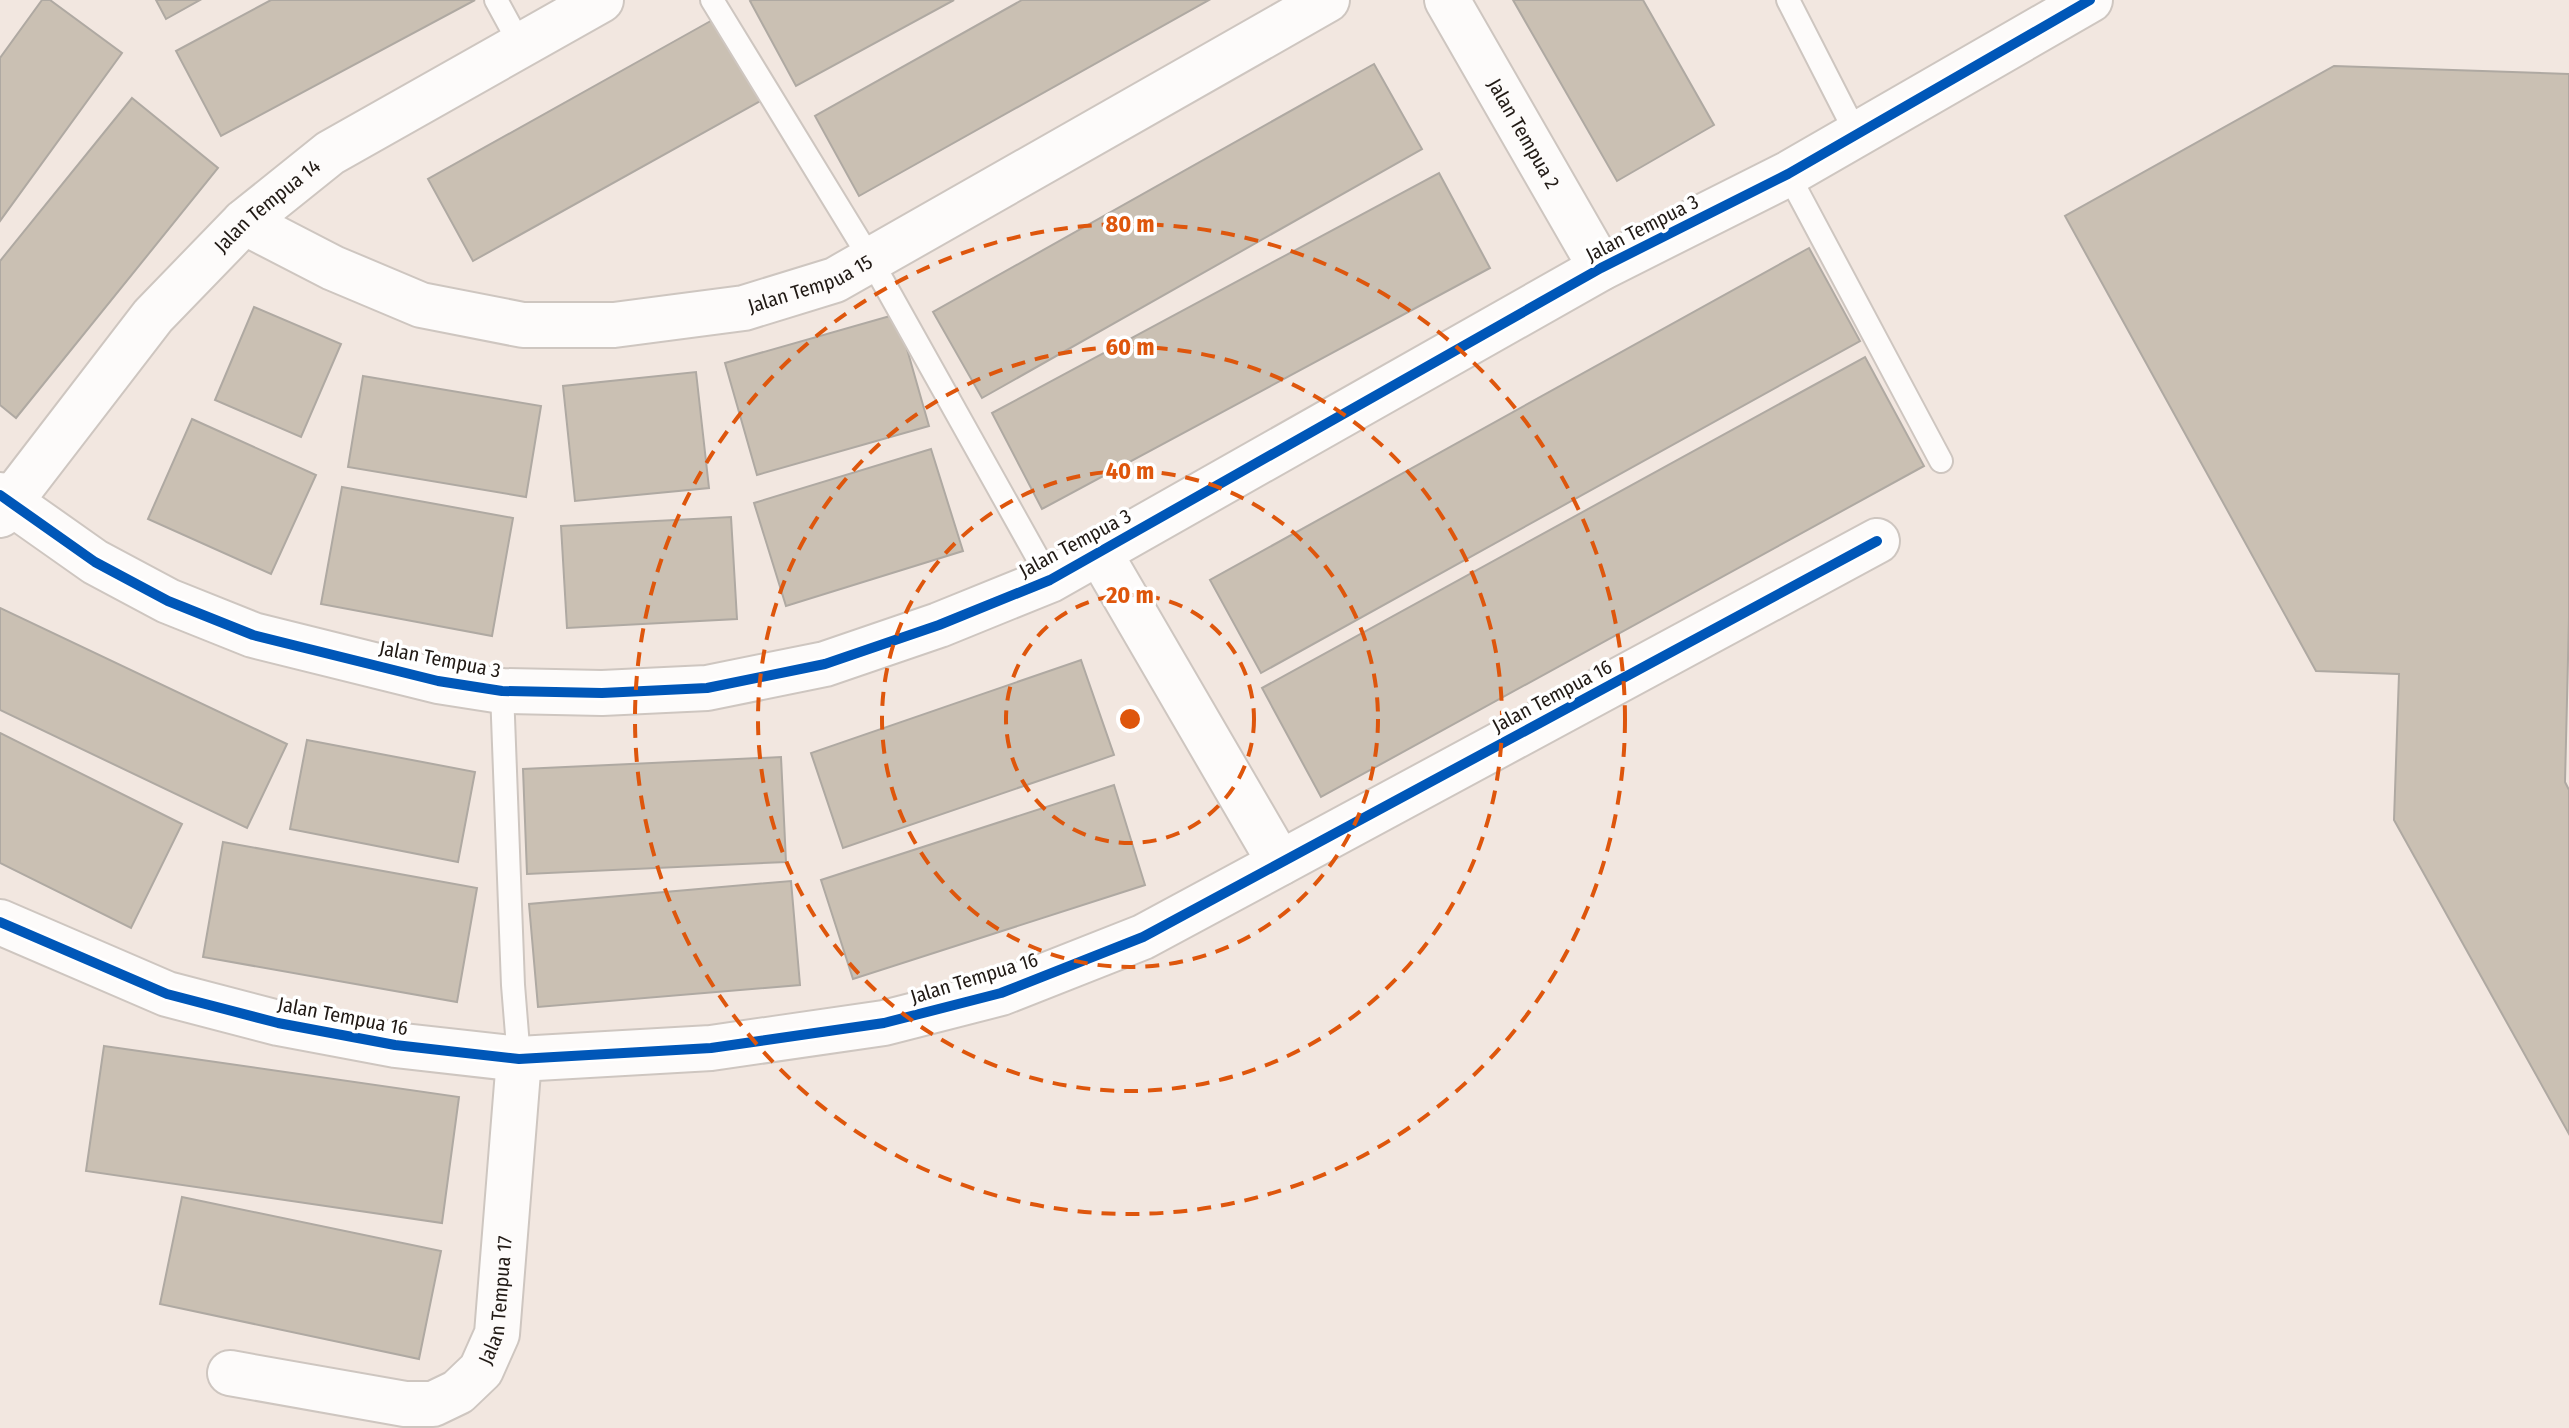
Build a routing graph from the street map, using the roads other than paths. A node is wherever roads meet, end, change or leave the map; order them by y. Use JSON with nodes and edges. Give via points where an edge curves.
{"nodes":[{"id":1,"x":496,"y":0,"type":"edge"},
{"id":2,"x":601,"y":0,"type":"edge"},
{"id":3,"x":712,"y":0,"type":"edge"},
{"id":4,"x":1327,"y":0,"type":"edge"},
{"id":5,"x":1447,"y":0,"type":"edge"},
{"id":6,"x":1788,"y":0,"type":"edge"},
{"id":7,"x":2090,"y":0,"type":"edge"},
{"id":8,"x":520,"y":44,"type":"junction"},
{"id":9,"x":1857,"y":135,"type":"junction"},
{"id":10,"x":1788,"y":174,"type":"junction"},
{"id":11,"x":244,"y":222,"type":"junction"},
{"id":12,"x":871,"y":260,"type":"junction"},
{"id":13,"x":1601,"y":268,"type":"junction"},
{"id":14,"x":1941,"y":461,"type":"dead end"},
{"id":15,"x":3,"y":504,"type":"edge"},
{"id":16,"x":1877,"y":541,"type":"dead end"},
{"id":17,"x":1099,"y":552,"type":"junction"},
{"id":18,"x":1050,"y":580,"type":"junction"},
{"id":19,"x":502,"y":691,"type":"junction"},
{"id":20,"x":1280,"y":863,"type":"junction"},
{"id":21,"x":0,"y":922,"type":"edge"},
{"id":22,"x":519,"y":1059,"type":"junction"},
{"id":23,"x":230,"y":1373,"type":"dead end"}],
"edges":[{"from":1,"to":8,"type":"lane"},
{"from":2,"to":8,"type":"street","name":"Jalan Tempua 14"},
{"from":3,"to":12,"type":"lane"},
{"from":4,"to":12,"type":"street","name":"Jalan Tempua 15"},
{"from":5,"to":13,"type":"street","name":"Jalan Tempua 2"},
{"from":6,"to":9,"type":"lane"},
{"from":7,"to":9,"type":"street","name":"Jalan Tempua 3"},
{"from":8,"to":11,"type":"street","name":"Jalan Tempua 14","via":[[330,153]]},
{"from":9,"to":10,"type":"street","name":"Jalan Tempua 3"},
{"from":10,"to":13,"type":"street","name":"Jalan Tempua 3"},
{"from":10,"to":14,"type":"lane"},
{"from":11,"to":12,"type":"street","name":"Jalan Tempua 15","via":[[421,305],[523,325],[614,325],[744,308],[835,280]]},
{"from":11,"to":15,"type":"street","name":"Jalan Tempua 14","via":[[153,316]]},
{"from":12,"to":18,"type":"lane"},
{"from":13,"to":17,"type":"street","name":"Jalan Tempua 3"},
{"from":15,"to":19,"type":"street","name":"Jalan Tempua 3","via":[[168,601],[253,635],[438,681]]},
{"from":16,"to":20,"type":"street","name":"Jalan Tempua 16"},
{"from":17,"to":18,"type":"street","name":"Jalan Tempua 3"},
{"from":17,"to":20,"type":"street"},
{"from":18,"to":19,"type":"street","name":"Jalan Tempua 3","via":[[825,664],[707,688]]},
{"from":19,"to":22,"type":"lane"},
{"from":20,"to":22,"type":"street","name":"Jalan Tempua 16","via":[[1143,937],[1001,993],[884,1023],[711,1048]]},
{"from":21,"to":22,"type":"street","name":"Jalan Tempua 16","via":[[167,994],[278,1023],[395,1045]]},
{"from":22,"to":23,"type":"street","name":"Jalan Tempua 17","via":[[497,1334],[481,1370],[458,1392],[433,1404],[405,1404]]}]}
